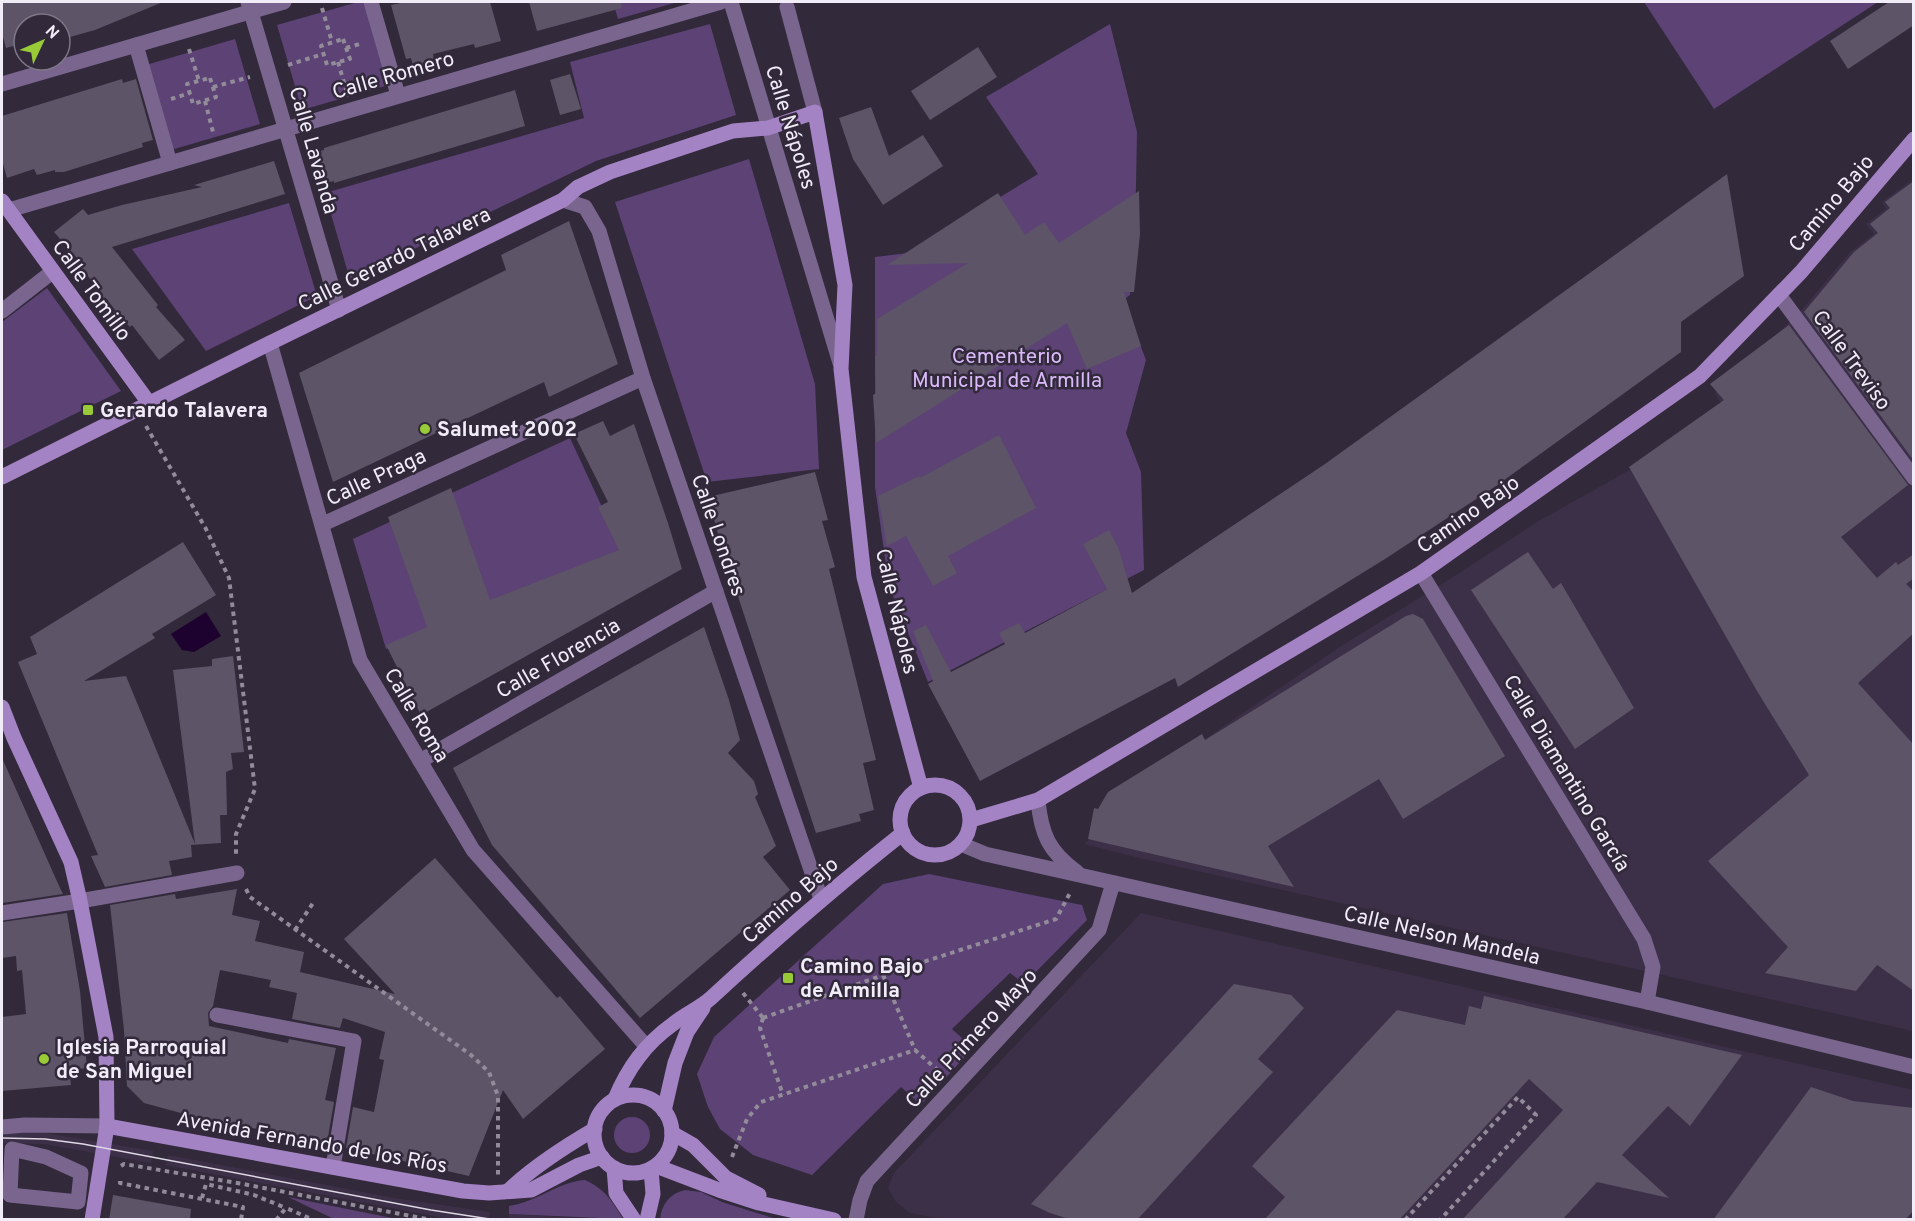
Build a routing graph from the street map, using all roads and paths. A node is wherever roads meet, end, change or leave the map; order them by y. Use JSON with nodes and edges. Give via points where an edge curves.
{"nodes":[{"id":1,"x":284,"y":2,"type":"edge"},
{"id":2,"x":371,"y":2,"type":"edge"},
{"id":3,"x":721,"y":2,"type":"edge"},
{"id":4,"x":731,"y":2,"type":"edge"},
{"id":5,"x":249,"y":6,"type":"edge"},
{"id":6,"x":787,"y":7,"type":"dead end"},
{"id":7,"x":322,"y":8,"type":"dead end"},
{"id":8,"x":332,"y":42,"type":"junction"},
{"id":9,"x":136,"y":45,"type":"junction"},
{"id":10,"x":189,"y":48,"type":"dead end"},
{"id":11,"x":324,"y":54,"type":"junction"},
{"id":12,"x":338,"y":62,"type":"junction"},
{"id":13,"x":284,"y":66,"type":"dead end"},
{"id":14,"x":250,"y":76,"type":"dead end"},
{"id":15,"x":199,"y":81,"type":"junction"},
{"id":16,"x":2,"y":84,"type":"edge"},
{"id":17,"x":213,"y":87,"type":"junction"},
{"id":18,"x":398,"y":95,"type":"junction"},
{"id":19,"x":205,"y":101,"type":"junction"},
{"id":20,"x":352,"y":109,"type":"junction"},
{"id":21,"x":815,"y":112,"type":"junction"},
{"id":22,"x":285,"y":128,"type":"junction"},
{"id":23,"x":768,"y":128,"type":"junction"},
{"id":24,"x":1914,"y":139,"type":"edge"},
{"id":25,"x":218,"y":149,"type":"junction"},
{"id":26,"x":170,"y":163,"type":"junction"},
{"id":27,"x":564,"y":200,"type":"junction"},
{"id":28,"x":5,"y":205,"type":"edge"},
{"id":29,"x":52,"y":272,"type":"junction"},
{"id":30,"x":1779,"y":296,"type":"junction"},
{"id":31,"x":339,"y":310,"type":"junction"},
{"id":32,"x":2,"y":311,"type":"edge"},
{"id":33,"x":270,"y":342,"type":"junction"},
{"id":34,"x":842,"y":369,"type":"junction"},
{"id":35,"x":643,"y":378,"type":"junction"},
{"id":36,"x":142,"y":406,"type":"junction"},
{"id":37,"x":2,"y":477,"type":"edge"},
{"id":38,"x":1914,"y":478,"type":"edge"},
{"id":39,"x":323,"y":524,"type":"junction"},
{"id":40,"x":1421,"y":573,"type":"junction"},
{"id":41,"x":716,"y":591,"type":"junction"},
{"id":42,"x":2,"y":707,"type":"edge"},
{"id":43,"x":420,"y":761,"type":"junction"},
{"id":44,"x":921,"y":788,"type":"junction"},
{"id":45,"x":1038,"y":800,"type":"junction"},
{"id":46,"x":970,"y":820,"type":"junction"},
{"id":47,"x":903,"y":833,"type":"junction"},
{"id":48,"x":961,"y":844,"type":"junction"},
{"id":49,"x":237,"y":873,"type":"junction"},
{"id":50,"x":1079,"y":874,"type":"junction"},
{"id":51,"x":1113,"y":884,"type":"junction"},
{"id":52,"x":821,"y":899,"type":"junction"},
{"id":53,"x":80,"y":901,"type":"junction"},
{"id":54,"x":313,"y":903,"type":"dead end"},
{"id":55,"x":2,"y":913,"type":"edge"},
{"id":56,"x":295,"y":930,"type":"junction"},
{"id":57,"x":883,"y":975,"type":"junction"},
{"id":58,"x":732,"y":979,"type":"junction"},
{"id":59,"x":707,"y":1001,"type":"junction"},
{"id":60,"x":1647,"y":1002,"type":"junction"},
{"id":61,"x":217,"y":1015,"type":"dead end"},
{"id":62,"x":763,"y":1018,"type":"junction"},
{"id":63,"x":646,"y":1046,"type":"junction"},
{"id":64,"x":915,"y":1050,"type":"junction"},
{"id":65,"x":1914,"y":1067,"type":"edge"},
{"id":66,"x":955,"y":1086,"type":"junction"},
{"id":67,"x":783,"y":1095,"type":"junction"},
{"id":68,"x":615,"y":1099,"type":"junction"},
{"id":69,"x":664,"y":1111,"type":"junction"},
{"id":70,"x":107,"y":1126,"type":"junction"},
{"id":71,"x":2,"y":1127,"type":"edge"},
{"id":72,"x":595,"y":1129,"type":"junction"},
{"id":73,"x":672,"y":1133,"type":"junction"},
{"id":74,"x":9,"y":1146,"type":"edge"},
{"id":75,"x":602,"y":1157,"type":"junction"},
{"id":76,"x":333,"y":1167,"type":"junction"},
{"id":77,"x":654,"y":1167,"type":"junction"},
{"id":78,"x":614,"y":1168,"type":"junction"},
{"id":79,"x":114,"y":1170,"type":"dead end"},
{"id":80,"x":117,"y":1177,"type":"dead end"},
{"id":81,"x":726,"y":1178,"type":"junction"},
{"id":82,"x":498,"y":1179,"type":"dead end"},
{"id":83,"x":508,"y":1191,"type":"junction"},
{"id":84,"x":202,"y":1198,"type":"junction"},
{"id":85,"x":286,"y":1208,"type":"junction"},
{"id":86,"x":792,"y":1210,"type":"junction"},
{"id":87,"x":92,"y":1220,"type":"edge"},
{"id":88,"x":241,"y":1220,"type":"edge"},
{"id":89,"x":276,"y":1220,"type":"edge"},
{"id":90,"x":314,"y":1220,"type":"edge"},
{"id":91,"x":432,"y":1220,"type":"edge"},
{"id":92,"x":634,"y":1220,"type":"edge"},
{"id":93,"x":647,"y":1220,"type":"edge"},
{"id":94,"x":834,"y":1220,"type":"edge"},
{"id":95,"x":856,"y":1220,"type":"edge"},
{"id":96,"x":1405,"y":1220,"type":"edge"},
{"id":97,"x":1440,"y":1220,"type":"edge"}],
"edges":[{"from":1,"to":5,"type":"street"},
{"from":2,"to":18,"type":"street"},
{"from":3,"to":18,"type":"street","name":"Calle Romero"},
{"from":4,"to":23,"type":"street","name":"Calle Nápoles"},
{"from":5,"to":9,"type":"street"},
{"from":5,"to":22,"type":"street","name":"Calle Lavanda"},
{"from":6,"to":21,"type":"street","name":"Calle Nápoles"},
{"from":7,"to":8,"type":"path"},
{"from":8,"to":11,"type":"path","via":[[321,46]]},
{"from":8,"to":12,"type":"path","via":[[343,39],[350,59]]},
{"from":9,"to":16,"type":"street"},
{"from":9,"to":26,"type":"street"},
{"from":10,"to":15,"type":"path"},
{"from":11,"to":12,"type":"path","via":[[327,65]]},
{"from":11,"to":13,"type":"path"},
{"from":12,"to":20,"type":"path"},
{"from":14,"to":17,"type":"path"},
{"from":15,"to":17,"type":"path","via":[[210,78]]},
{"from":15,"to":19,"type":"path","via":[[188,84],[193,104]]},
{"from":17,"to":19,"type":"path","via":[[216,97]]},
{"from":18,"to":20,"type":"street","name":"Calle Romero"},
{"from":19,"to":25,"type":"path"},
{"from":20,"to":22,"type":"street","name":"Calle Romero"},
{"from":21,"to":23,"type":"street","name":"Calle Gerardo Talavera"},
{"from":21,"to":34,"type":"street","name":"Calle Nápoles","via":[[845,285]]},
{"from":22,"to":25,"type":"street","name":"Calle Romero"},
{"from":22,"to":31,"type":"street","name":"Calle Lavanda"},
{"from":23,"to":27,"type":"street","name":"Calle Gerardo Talavera","via":[[733,131],[609,172],[578,187]]},
{"from":23,"to":34,"type":"street","name":"Calle Nápoles"},
{"from":24,"to":30,"type":"street","name":"Camino Bajo"},
{"from":25,"to":26,"type":"street","name":"Calle Romero"},
{"from":26,"to":28,"type":"street","name":"Calle Romero"},
{"from":27,"to":31,"type":"street","name":"Calle Gerardo Talavera"},
{"from":27,"to":35,"type":"street","name":"Calle Londres","via":[[585,207],[599,231]]},
{"from":28,"to":29,"type":"street","name":"Calle Tomillo"},
{"from":29,"to":32,"type":"street"},
{"from":29,"to":36,"type":"street","name":"Calle Tomillo"},
{"from":30,"to":38,"type":"street","name":"Calle Treviso"},
{"from":30,"to":40,"type":"street","name":"Camino Bajo","via":[[1700,376]]},
{"from":31,"to":33,"type":"street","name":"Calle Gerardo Talavera"},
{"from":33,"to":36,"type":"street","name":"Calle Gerardo Talavera"},
{"from":33,"to":39,"type":"street","name":"Calle Roma"},
{"from":34,"to":44,"type":"street","name":"Calle Nápoles","via":[[864,577]]},
{"from":35,"to":39,"type":"street","name":"Calle Praga"},
{"from":35,"to":41,"type":"street","name":"Calle Londres"},
{"from":36,"to":37,"type":"street","name":"Calle Gerardo Talavera"},
{"from":36,"to":49,"type":"path","via":[[228,578],[255,789],[236,834]]},
{"from":39,"to":43,"type":"street","name":"Calle Roma","via":[[360,660]]},
{"from":40,"to":45,"type":"street","name":"Camino Bajo"},
{"from":40,"to":60,"type":"street","name":"Calle Diamantino García","via":[[1644,939],[1653,967]]},
{"from":41,"to":43,"type":"street","name":"Calle Florencia"},
{"from":41,"to":52,"type":"street","name":"Calle Londres"},
{"from":42,"to":53,"type":"street","via":[[70,862]]},
{"from":43,"to":63,"type":"street","name":"Calle Roma","via":[[473,850]]},
{"from":44,"to":46,"type":"street","via":[[941,786],[952,790],[965,802]]},
{"from":44,"to":47,"type":"street","via":[[904,803],[900,814]]},
{"from":45,"to":46,"type":"street","name":"Camino Bajo"},
{"from":45,"to":50,"type":"street","via":[[1040,821],[1050,847]]},
{"from":46,"to":48,"type":"street"},
{"from":47,"to":48,"type":"street","via":[[906,841],[929,855],[944,854]]},
{"from":47,"to":52,"type":"street","name":"Camino Bajo"},
{"from":48,"to":50,"type":"street","name":"Calle Nelson Mandela","via":[[985,855]]},
{"from":49,"to":53,"type":"street"},
{"from":49,"to":56,"type":"path","via":[[250,897]]},
{"from":50,"to":51,"type":"street","name":"Calle Nelson Mandela"},
{"from":50,"to":57,"type":"path","via":[[1056,919]]},
{"from":51,"to":60,"type":"street","name":"Calle Nelson Mandela"},
{"from":51,"to":66,"type":"street","name":"Calle Primero Mayo","via":[[1099,930]]},
{"from":52,"to":58,"type":"street","name":"Camino Bajo"},
{"from":53,"to":55,"type":"street"},
{"from":53,"to":70,"type":"street","via":[[106,1037]]},
{"from":54,"to":56,"type":"path"},
{"from":56,"to":82,"type":"path","via":[[471,1055],[489,1072],[498,1096]]},
{"from":57,"to":62,"type":"path"},
{"from":57,"to":64,"type":"path"},
{"from":58,"to":59,"type":"street","name":"Camino Bajo"},
{"from":58,"to":62,"type":"path"},
{"from":59,"to":63,"type":"street","name":"Camino Bajo"},
{"from":59,"to":69,"type":"street","name":"Camino Bajo","via":[[687,1032]]},
{"from":60,"to":65,"type":"street","name":"Calle Nelson Mandela"},
{"from":61,"to":76,"type":"street","via":[[354,1041]]},
{"from":62,"to":67,"type":"path","via":[[760,1028]]},
{"from":63,"to":68,"type":"street","name":"Camino Bajo"},
{"from":64,"to":66,"type":"path"},
{"from":64,"to":67,"type":"path"},
{"from":66,"to":95,"type":"street","name":"Calle Primero Mayo","via":[[867,1181]]},
{"from":67,"to":81,"type":"path","via":[[761,1102],[747,1119]]},
{"from":68,"to":69,"type":"street","via":[[641,1096]]},
{"from":68,"to":72,"type":"street","via":[[600,1113]]},
{"from":69,"to":73,"type":"street"},
{"from":70,"to":71,"type":"street"},
{"from":70,"to":76,"type":"street","name":"Avenida Fernando de los Ríos"},
{"from":70,"to":87,"type":"street"},
{"from":72,"to":75,"type":"street"},
{"from":72,"to":83,"type":"street"},
{"from":73,"to":77,"type":"street","via":[[668,1151]]},
{"from":73,"to":81,"type":"street","via":[[693,1145]]},
{"from":74,"to":74,"type":"street","via":[[10,1195],[78,1202],[81,1173]]},
{"from":75,"to":78,"type":"street"},
{"from":75,"to":83,"type":"street","name":"Avenida Fernando de los Ríos","via":[[531,1190]]},
{"from":76,"to":83,"type":"street","name":"Avenida Fernando de los Ríos","via":[[463,1191]]},
{"from":77,"to":78,"type":"street","via":[[632,1173]]},
{"from":77,"to":86,"type":"street","via":[[759,1203]]},
{"from":77,"to":93,"type":"street"},
{"from":78,"to":92,"type":"street","via":[[616,1193]]},
{"from":79,"to":91,"type":"path","via":[[124,1164]]},
{"from":80,"to":84,"type":"path","via":[[120,1183]]},
{"from":81,"to":86,"type":"street"},
{"from":84,"to":85,"type":"path","via":[[206,1184],[254,1195]]},
{"from":84,"to":88,"type":"path","via":[[243,1207]]},
{"from":85,"to":89,"type":"path"},
{"from":85,"to":90,"type":"path"},
{"from":86,"to":94,"type":"street"},
{"from":96,"to":97,"type":"path","via":[[1518,1097],[1536,1115]]}]}
